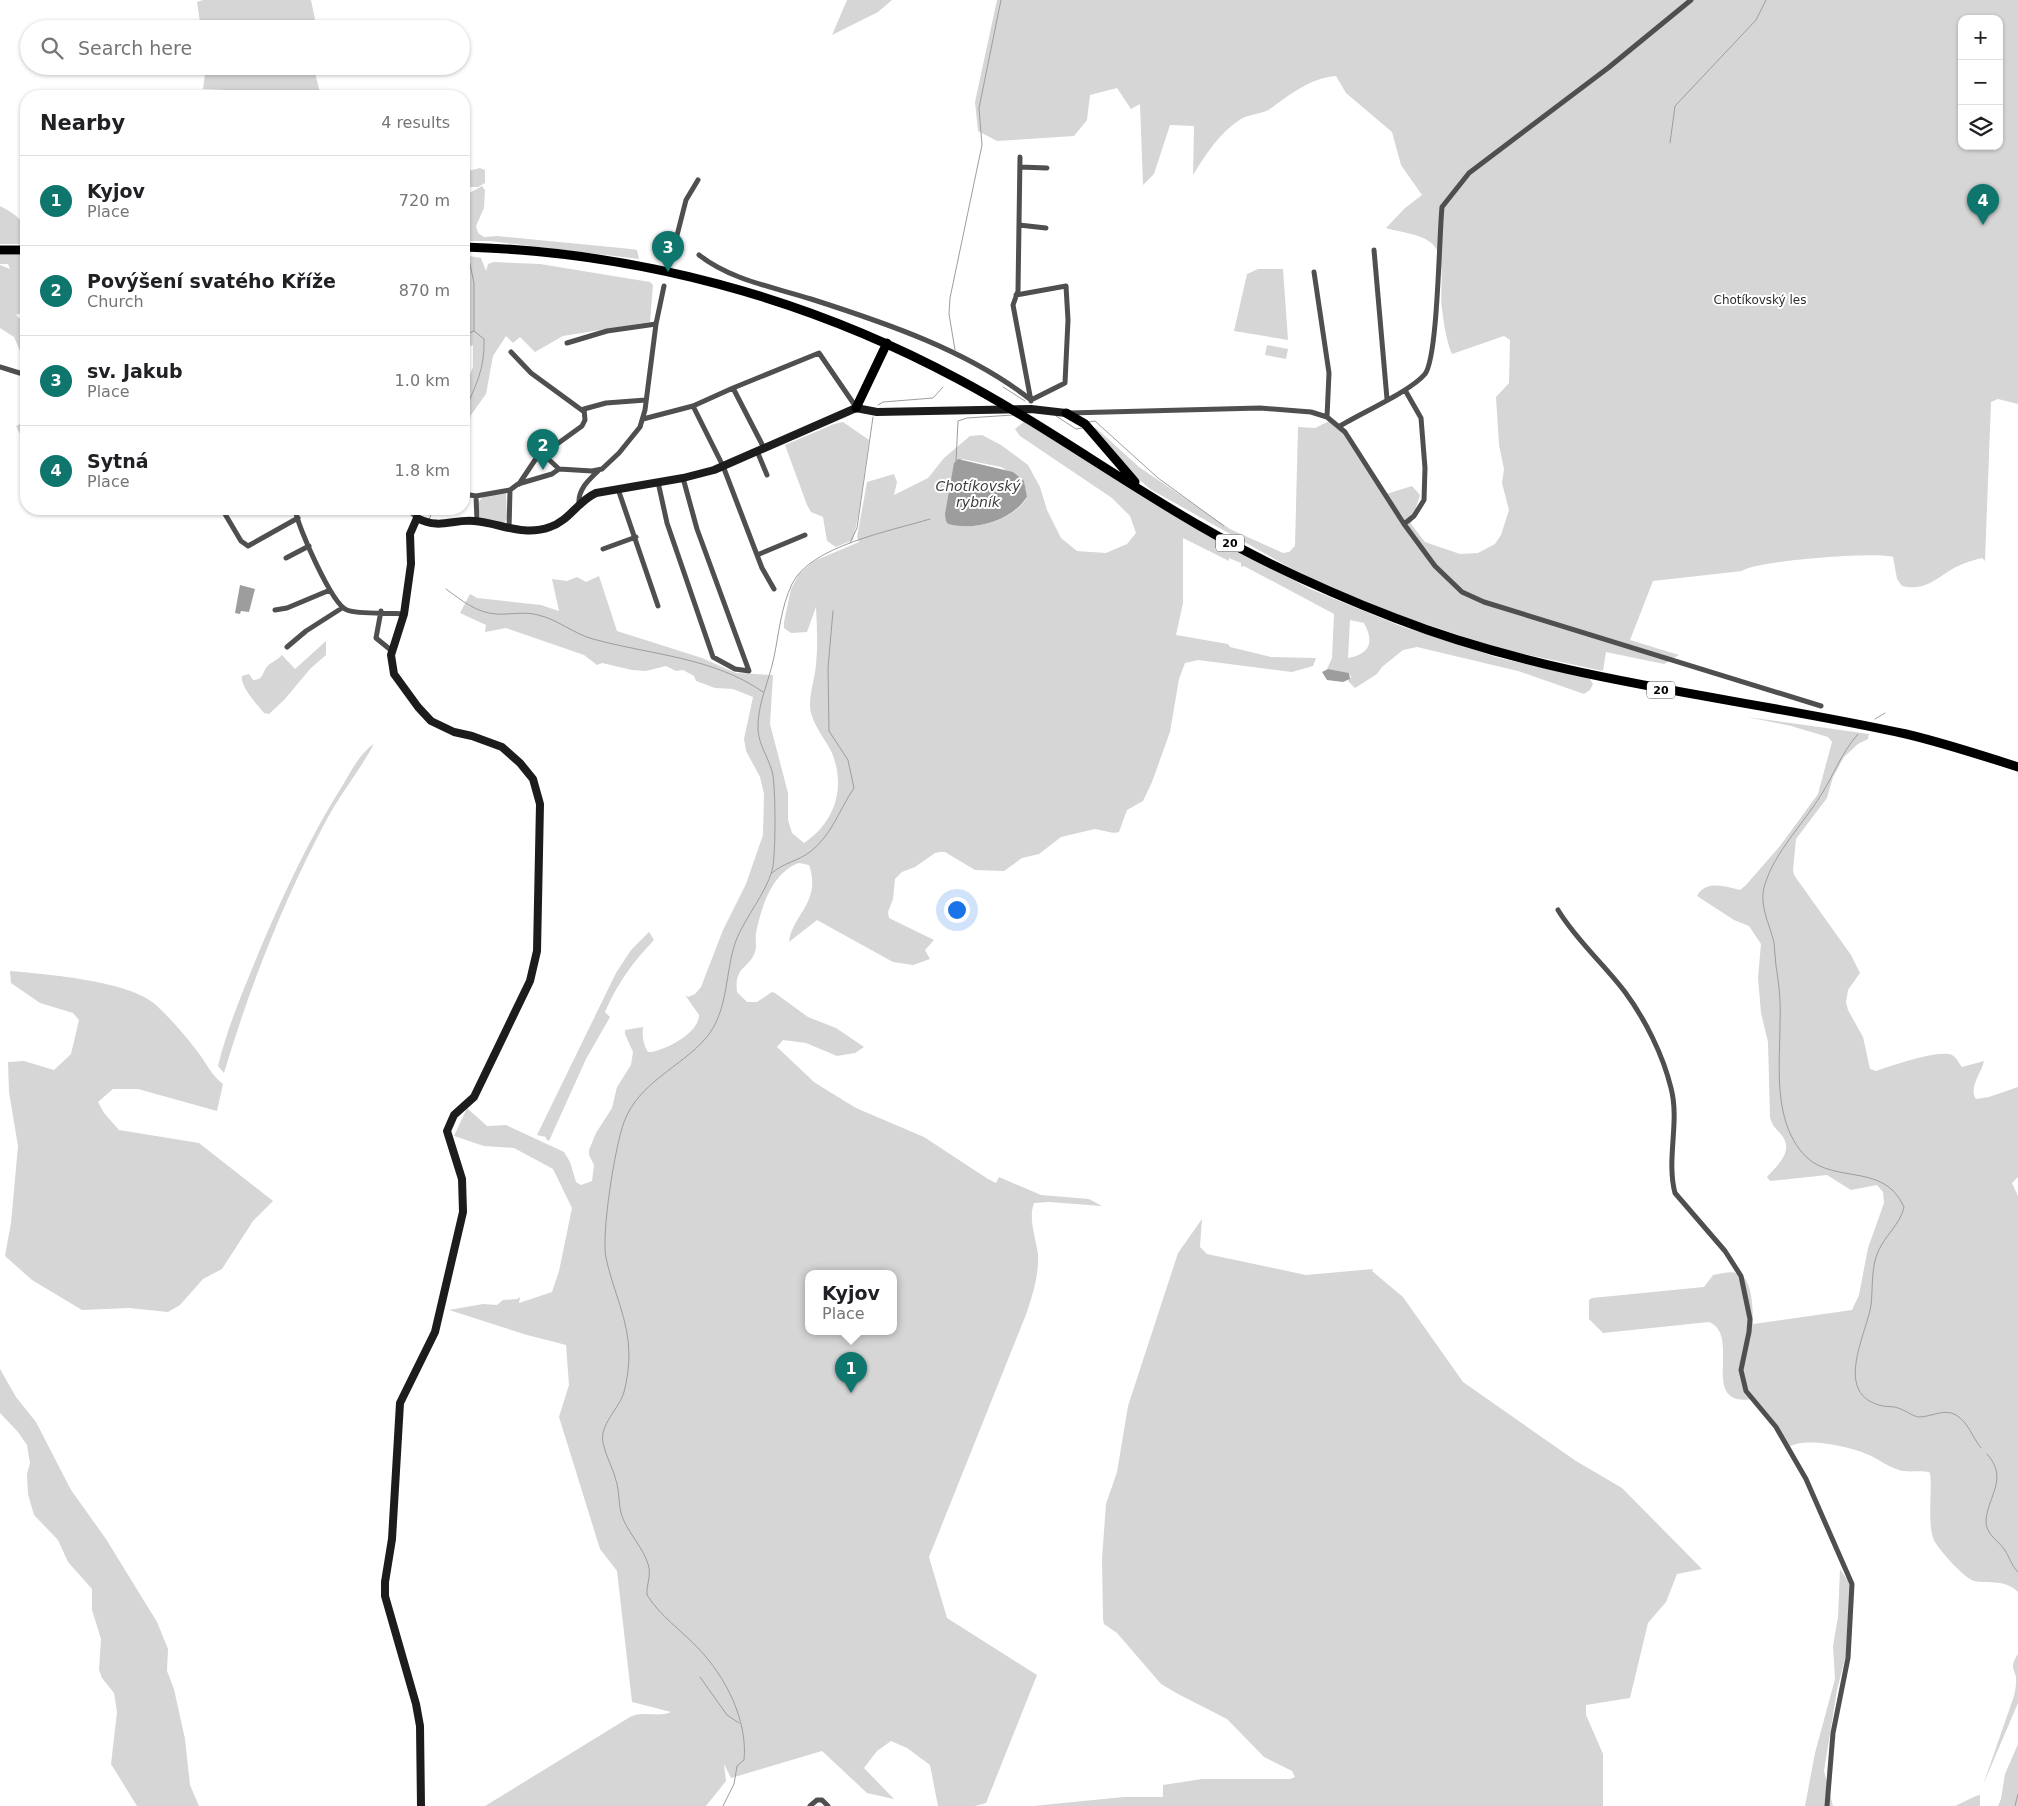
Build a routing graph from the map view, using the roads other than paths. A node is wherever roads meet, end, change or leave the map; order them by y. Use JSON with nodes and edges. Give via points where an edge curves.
{"nodes":[{"id":1,"x":1691,"y":0,"type":"edge"},
{"id":2,"x":1020,"y":157,"type":"dead end"},
{"id":3,"x":1020,"y":167,"type":"junction"},
{"id":4,"x":1047,"y":168,"type":"dead end"},
{"id":5,"x":698,"y":180,"type":"dead end"},
{"id":6,"x":1019,"y":226,"type":"junction"},
{"id":7,"x":1046,"y":228,"type":"dead end"},
{"id":8,"x":470,"y":247,"type":"edge"},
{"id":9,"x":0,"y":250,"type":"edge"},
{"id":10,"x":20,"y":250,"type":"edge"},
{"id":11,"x":1374,"y":250,"type":"dead end"},
{"id":12,"x":699,"y":254,"type":"dead end"},
{"id":13,"x":672,"y":255,"type":"dead end"},
{"id":14,"x":1314,"y":272,"type":"dead end"},
{"id":15,"x":664,"y":286,"type":"dead end"},
{"id":16,"x":1016,"y":295,"type":"junction"},
{"id":17,"x":656,"y":324,"type":"junction"},
{"id":18,"x":567,"y":342,"type":"dead end"},
{"id":19,"x":887,"y":344,"type":"junction"},
{"id":20,"x":511,"y":352,"type":"dead end"},
{"id":21,"x":0,"y":367,"type":"edge"},
{"id":22,"x":20,"y":373,"type":"edge"},
{"id":23,"x":733,"y":388,"type":"junction"},
{"id":24,"x":1405,"y":390,"type":"junction"},
{"id":25,"x":1387,"y":398,"type":"junction"},
{"id":26,"x":646,"y":400,"type":"junction"},
{"id":27,"x":1031,"y":405,"type":"junction"},
{"id":28,"x":693,"y":406,"type":"junction"},
{"id":29,"x":856,"y":408,"type":"junction"},
{"id":30,"x":584,"y":411,"type":"junction"},
{"id":31,"x":1066,"y":413,"type":"junction"},
{"id":32,"x":1327,"y":417,"type":"junction"},
{"id":33,"x":643,"y":419,"type":"junction"},
{"id":34,"x":1340,"y":426,"type":"junction"},
{"id":35,"x":760,"y":450,"type":"junction"},
{"id":36,"x":544,"y":454,"type":"junction"},
{"id":37,"x":723,"y":466,"type":"junction"},
{"id":38,"x":559,"y":469,"type":"junction"},
{"id":39,"x":598,"y":470,"type":"junction"},
{"id":40,"x":767,"y":475,"type":"dead end"},
{"id":41,"x":683,"y":478,"type":"junction"},
{"id":42,"x":658,"y":482,"type":"junction"},
{"id":43,"x":518,"y":484,"type":"junction"},
{"id":44,"x":618,"y":489,"type":"junction"},
{"id":45,"x":510,"y":490,"type":"junction"},
{"id":46,"x":470,"y":495,"type":"edge"},
{"id":47,"x":476,"y":496,"type":"junction"},
{"id":48,"x":1152,"y":497,"type":"junction"},
{"id":49,"x":579,"y":503,"type":"junction"},
{"id":50,"x":226,"y":515,"type":"edge"},
{"id":51,"x":297,"y":515,"type":"edge"},
{"id":52,"x":416,"y":515,"type":"edge"},
{"id":53,"x":298,"y":518,"type":"junction"},
{"id":54,"x":424,"y":521,"type":"junction"},
{"id":55,"x":477,"y":521,"type":"junction"},
{"id":56,"x":1404,"y":524,"type":"junction"},
{"id":57,"x":509,"y":529,"type":"junction"},
{"id":58,"x":805,"y":535,"type":"dead end"},
{"id":59,"x":636,"y":537,"type":"junction"},
{"id":60,"x":309,"y":546,"type":"junction"},
{"id":61,"x":603,"y":549,"type":"dead end"},
{"id":62,"x":757,"y":555,"type":"junction"},
{"id":63,"x":286,"y":558,"type":"dead end"},
{"id":64,"x":774,"y":589,"type":"dead end"},
{"id":65,"x":330,"y":590,"type":"junction"},
{"id":66,"x":658,"y":606,"type":"dead end"},
{"id":67,"x":342,"y":608,"type":"junction"},
{"id":68,"x":276,"y":610,"type":"dead end"},
{"id":69,"x":381,"y":611,"type":"junction"},
{"id":70,"x":404,"y":614,"type":"junction"},
{"id":71,"x":287,"y":647,"type":"dead end"},
{"id":72,"x":392,"y":651,"type":"junction"},
{"id":73,"x":1821,"y":706,"type":"dead end"},
{"id":74,"x":2018,"y":767,"type":"edge"},
{"id":75,"x":1558,"y":910,"type":"dead end"},
{"id":76,"x":420,"y":1806,"type":"edge"},
{"id":77,"x":810,"y":1806,"type":"edge"},
{"id":78,"x":828,"y":1806,"type":"edge"},
{"id":79,"x":1827,"y":1806,"type":"edge"}],
"edges":[{"from":1,"to":24,"type":"street","via":[[1608,68],[1469,173],[1446,200],[1442,207],[1439,236],[1433,347],[1426,373]]},
{"from":2,"to":3,"type":"street"},
{"from":3,"to":4,"type":"street"},
{"from":3,"to":6,"type":"street"},
{"from":5,"to":13,"type":"street","via":[[686,200]]},
{"from":6,"to":7,"type":"street"},
{"from":6,"to":16,"type":"street"},
{"from":8,"to":19,"type":"main road","number":"20","via":[[555,253],[674,272],[791,306]]},
{"from":9,"to":10,"type":"main road"},
{"from":11,"to":25,"type":"street"},
{"from":12,"to":27,"type":"street","via":[[743,279],[858,315],[955,355],[1016,388]]},
{"from":14,"to":32,"type":"street","via":[[1329,373]]},
{"from":15,"to":17,"type":"street"},
{"from":16,"to":27,"type":"street","via":[[1013,305]]},
{"from":16,"to":27,"type":"street","via":[[1066,286],[1065,383]]},
{"from":17,"to":18,"type":"street"},
{"from":17,"to":26,"type":"street"},
{"from":19,"to":29,"type":"main road"},
{"from":19,"to":48,"type":"main road","number":"20","via":[[990,396]]},
{"from":20,"to":30,"type":"street","via":[[531,373]]},
{"from":21,"to":22,"type":"street"},
{"from":23,"to":28,"type":"street"},
{"from":23,"to":29,"type":"street","via":[[819,353]]},
{"from":23,"to":35,"type":"street"},
{"from":24,"to":25,"type":"street"},
{"from":24,"to":56,"type":"street","via":[[1423,427],[1424,500],[1414,516]]},
{"from":25,"to":34,"type":"street"},
{"from":26,"to":30,"type":"street","via":[[606,403]]},
{"from":26,"to":33,"type":"street"},
{"from":27,"to":29,"type":"street","via":[[878,412]]},
{"from":27,"to":31,"type":"street"},
{"from":28,"to":33,"type":"street"},
{"from":28,"to":37,"type":"street"},
{"from":29,"to":35,"type":"street"},
{"from":30,"to":36,"type":"street","via":[[582,426]]},
{"from":31,"to":32,"type":"street","via":[[1260,408],[1303,410]]},
{"from":31,"to":48,"type":"main road","via":[[1085,424],[1124,471]]},
{"from":32,"to":34,"type":"street"},
{"from":33,"to":39,"type":"street","via":[[619,453]]},
{"from":34,"to":56,"type":"street"},
{"from":35,"to":37,"type":"street"},
{"from":35,"to":40,"type":"street"},
{"from":36,"to":38,"type":"street"},
{"from":36,"to":43,"type":"street","via":[[529,466]]},
{"from":37,"to":41,"type":"street"},
{"from":37,"to":62,"type":"street"},
{"from":38,"to":39,"type":"street"},
{"from":38,"to":43,"type":"street"},
{"from":39,"to":49,"type":"street","via":[[582,489]]},
{"from":41,"to":42,"type":"street"},
{"from":41,"to":42,"type":"street","via":[[697,530],[749,670],[735,669],[713,657],[667,522]]},
{"from":42,"to":44,"type":"street"},
{"from":43,"to":45,"type":"street"},
{"from":44,"to":49,"type":"street","via":[[596,493]]},
{"from":44,"to":59,"type":"street"},
{"from":45,"to":47,"type":"street"},
{"from":45,"to":57,"type":"street"},
{"from":46,"to":47,"type":"street"},
{"from":47,"to":55,"type":"street"},
{"from":48,"to":74,"type":"main road","number":"20","via":[[1235,545],[1312,583],[1399,620],[1483,648],[1596,678],[1910,735]]},
{"from":49,"to":57,"type":"street","via":[[559,523],[548,528]]},
{"from":50,"to":53,"type":"street","via":[[241,541],[248,546]]},
{"from":51,"to":53,"type":"street"},
{"from":52,"to":54,"type":"street"},
{"from":53,"to":60,"type":"street"},
{"from":54,"to":55,"type":"street","via":[[445,524]]},
{"from":54,"to":70,"type":"street","via":[[410,534],[411,564]]},
{"from":55,"to":57,"type":"street"},
{"from":56,"to":73,"type":"street","via":[[1445,577],[1470,597]]},
{"from":58,"to":62,"type":"street"},
{"from":59,"to":61,"type":"street"},
{"from":59,"to":66,"type":"street"},
{"from":60,"to":63,"type":"street"},
{"from":60,"to":65,"type":"street"},
{"from":62,"to":64,"type":"street"},
{"from":65,"to":67,"type":"street"},
{"from":65,"to":68,"type":"street"},
{"from":67,"to":69,"type":"street"},
{"from":67,"to":71,"type":"street"},
{"from":69,"to":70,"type":"street"},
{"from":69,"to":72,"type":"street","via":[[376,638]]},
{"from":70,"to":72,"type":"street"},
{"from":72,"to":76,"type":"street","via":[[390,660],[394,674],[425,716],[437,725],[502,747],[533,779],[540,804],[537,951],[530,981],[474,1097],[454,1115],[447,1131],[462,1180],[463,1212],[435,1332],[400,1403],[395,1504],[385,1596],[420,1726]]},
{"from":75,"to":79,"type":"street","via":[[1626,993],[1658,1053],[1671,1088],[1674,1107],[1674,1193],[1725,1251],[1741,1276],[1750,1318],[1742,1370],[1746,1391],[1776,1427],[1806,1479],[1852,1584],[1848,1658],[1833,1732]]},
{"from":77,"to":78,"type":"street","via":[[822,1800]]}]}
